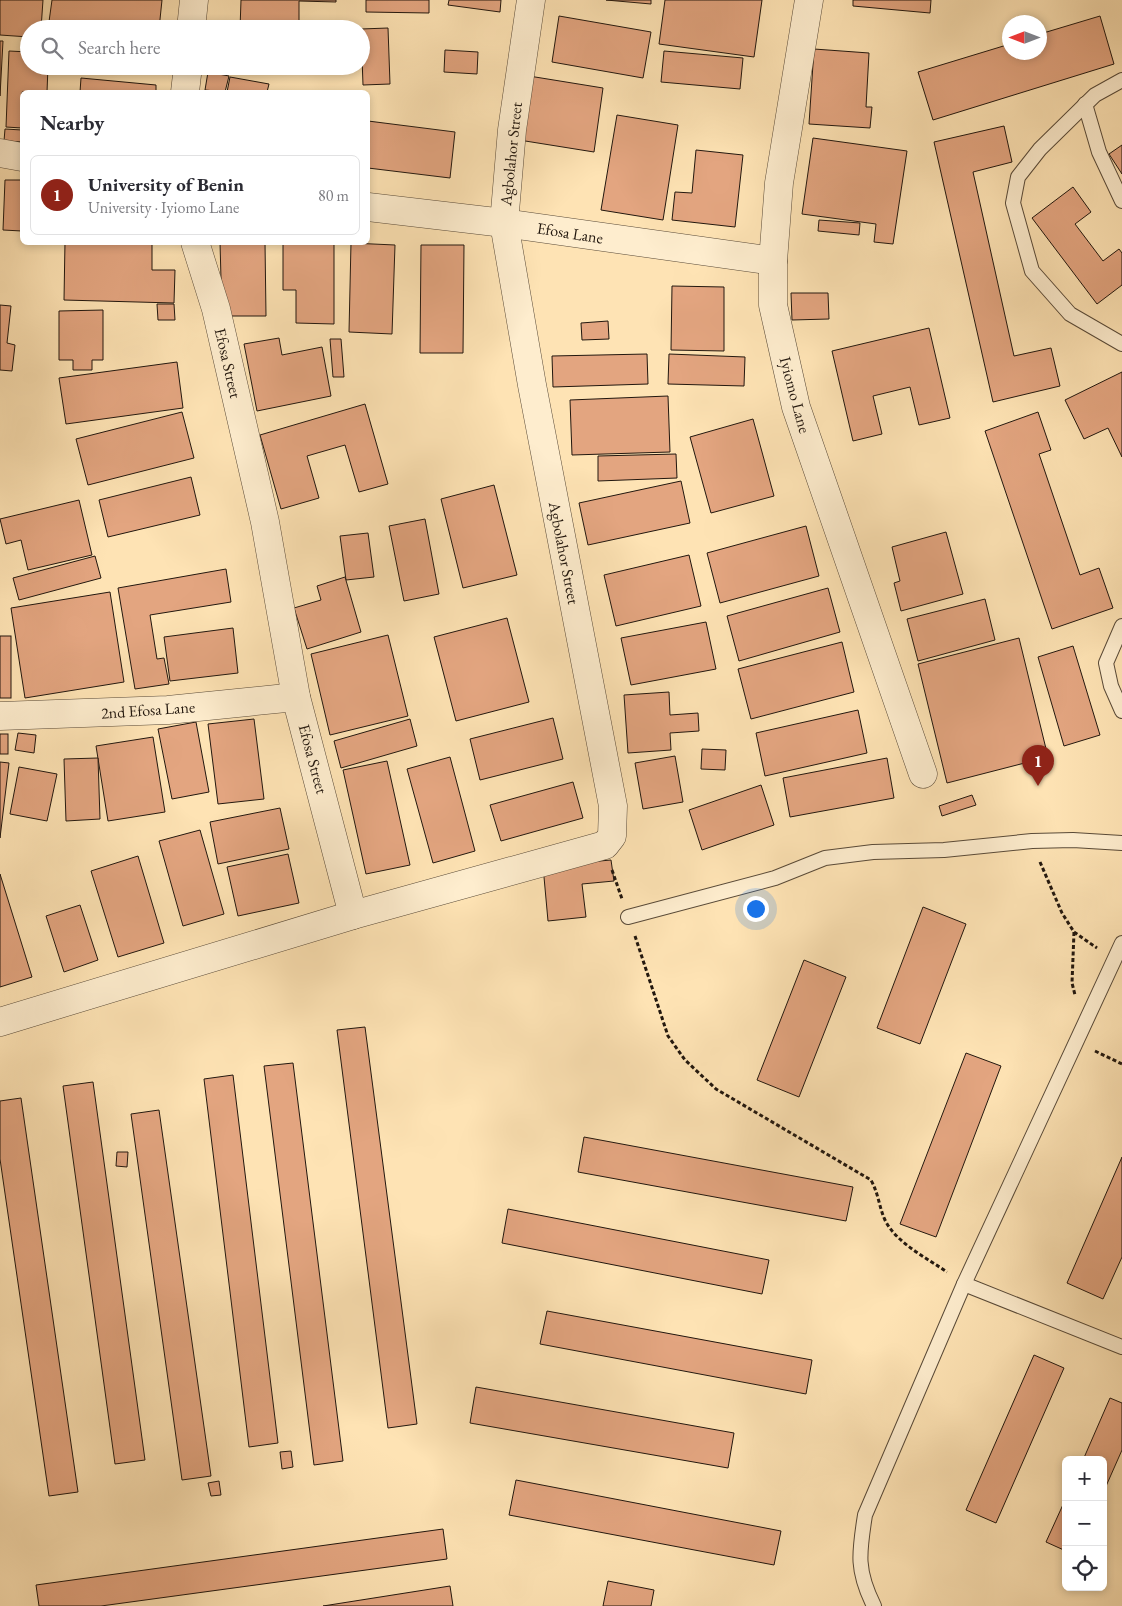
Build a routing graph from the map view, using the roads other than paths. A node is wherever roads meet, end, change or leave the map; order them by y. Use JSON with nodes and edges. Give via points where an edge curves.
{"nodes":[{"id":1,"x":194,"y":0,"type":"edge"},
{"id":2,"x":531,"y":0,"type":"edge"},
{"id":3,"x":809,"y":0,"type":"edge"},
{"id":4,"x":192,"y":20,"type":"edge"},
{"id":5,"x":187,"y":75,"type":"edge"},
{"id":6,"x":1122,"y":80,"type":"edge"},
{"id":7,"x":185,"y":90,"type":"edge"},
{"id":8,"x":1085,"y":104,"type":"junction"},
{"id":9,"x":0,"y":153,"type":"edge"},
{"id":10,"x":20,"y":157,"type":"edge"},
{"id":11,"x":1122,"y":200,"type":"edge"},
{"id":12,"x":370,"y":207,"type":"edge"},
{"id":13,"x":504,"y":223,"type":"junction"},
{"id":14,"x":196,"y":245,"type":"edge"},
{"id":15,"x":773,"y":261,"type":"junction"},
{"id":16,"x":1122,"y":344,"type":"edge"},
{"id":17,"x":1122,"y":626,"type":"edge"},
{"id":18,"x":296,"y":697,"type":"junction"},
{"id":19,"x":1122,"y":712,"type":"edge"},
{"id":20,"x":0,"y":716,"type":"edge"},
{"id":21,"x":923,"y":774,"type":"dead end"},
{"id":22,"x":1122,"y":843,"type":"edge"},
{"id":23,"x":353,"y":915,"type":"junction"},
{"id":24,"x":628,"y":917,"type":"road end"},
{"id":25,"x":1122,"y":943,"type":"edge"},
{"id":26,"x":0,"y":1022,"type":"edge"},
{"id":27,"x":964,"y":1284,"type":"junction"},
{"id":28,"x":1122,"y":1348,"type":"edge"},
{"id":29,"x":874,"y":1606,"type":"edge"}],
"edges":[{"from":1,"to":4,"type":"street"},
{"from":2,"to":13,"type":"street","name":"Agbolahor Street","via":[[512,130]]},
{"from":3,"to":15,"type":"street","name":"Iyiomo Lane","via":[[779,183]]},
{"from":5,"to":7,"type":"street"},
{"from":6,"to":8,"type":"lane"},
{"from":8,"to":11,"type":"lane","via":[[1099,152]]},
{"from":8,"to":16,"type":"lane","via":[[1040,149],[1018,177],[1013,203],[1032,271],[1070,314]]},
{"from":9,"to":10,"type":"street"},
{"from":12,"to":13,"type":"street","name":"Efosa Lane"},
{"from":13,"to":15,"type":"street","name":"Efosa Lane"},
{"from":13,"to":23,"type":"street","name":"Agbolahor Street","via":[[613,806],[612,836],[606,845]]},
{"from":14,"to":18,"type":"street","name":"Efosa Street","via":[[216,309],[265,522]]},
{"from":15,"to":21,"type":"street","name":"Iyiomo Lane","via":[[773,305],[796,407]]},
{"from":17,"to":19,"type":"lane","via":[[1106,663]]},
{"from":18,"to":20,"type":"street","name":"2nd Efosa Lane","via":[[168,710]]},
{"from":18,"to":23,"type":"street","name":"Efosa Street"},
{"from":22,"to":24,"type":"lane","via":[[1032,842],[825,858],[775,878]]},
{"from":23,"to":26,"type":"street"},
{"from":25,"to":27,"type":"lane"},
{"from":27,"to":28,"type":"lane"},
{"from":27,"to":29,"type":"lane","via":[[865,1515],[858,1556],[865,1587]]}]}
